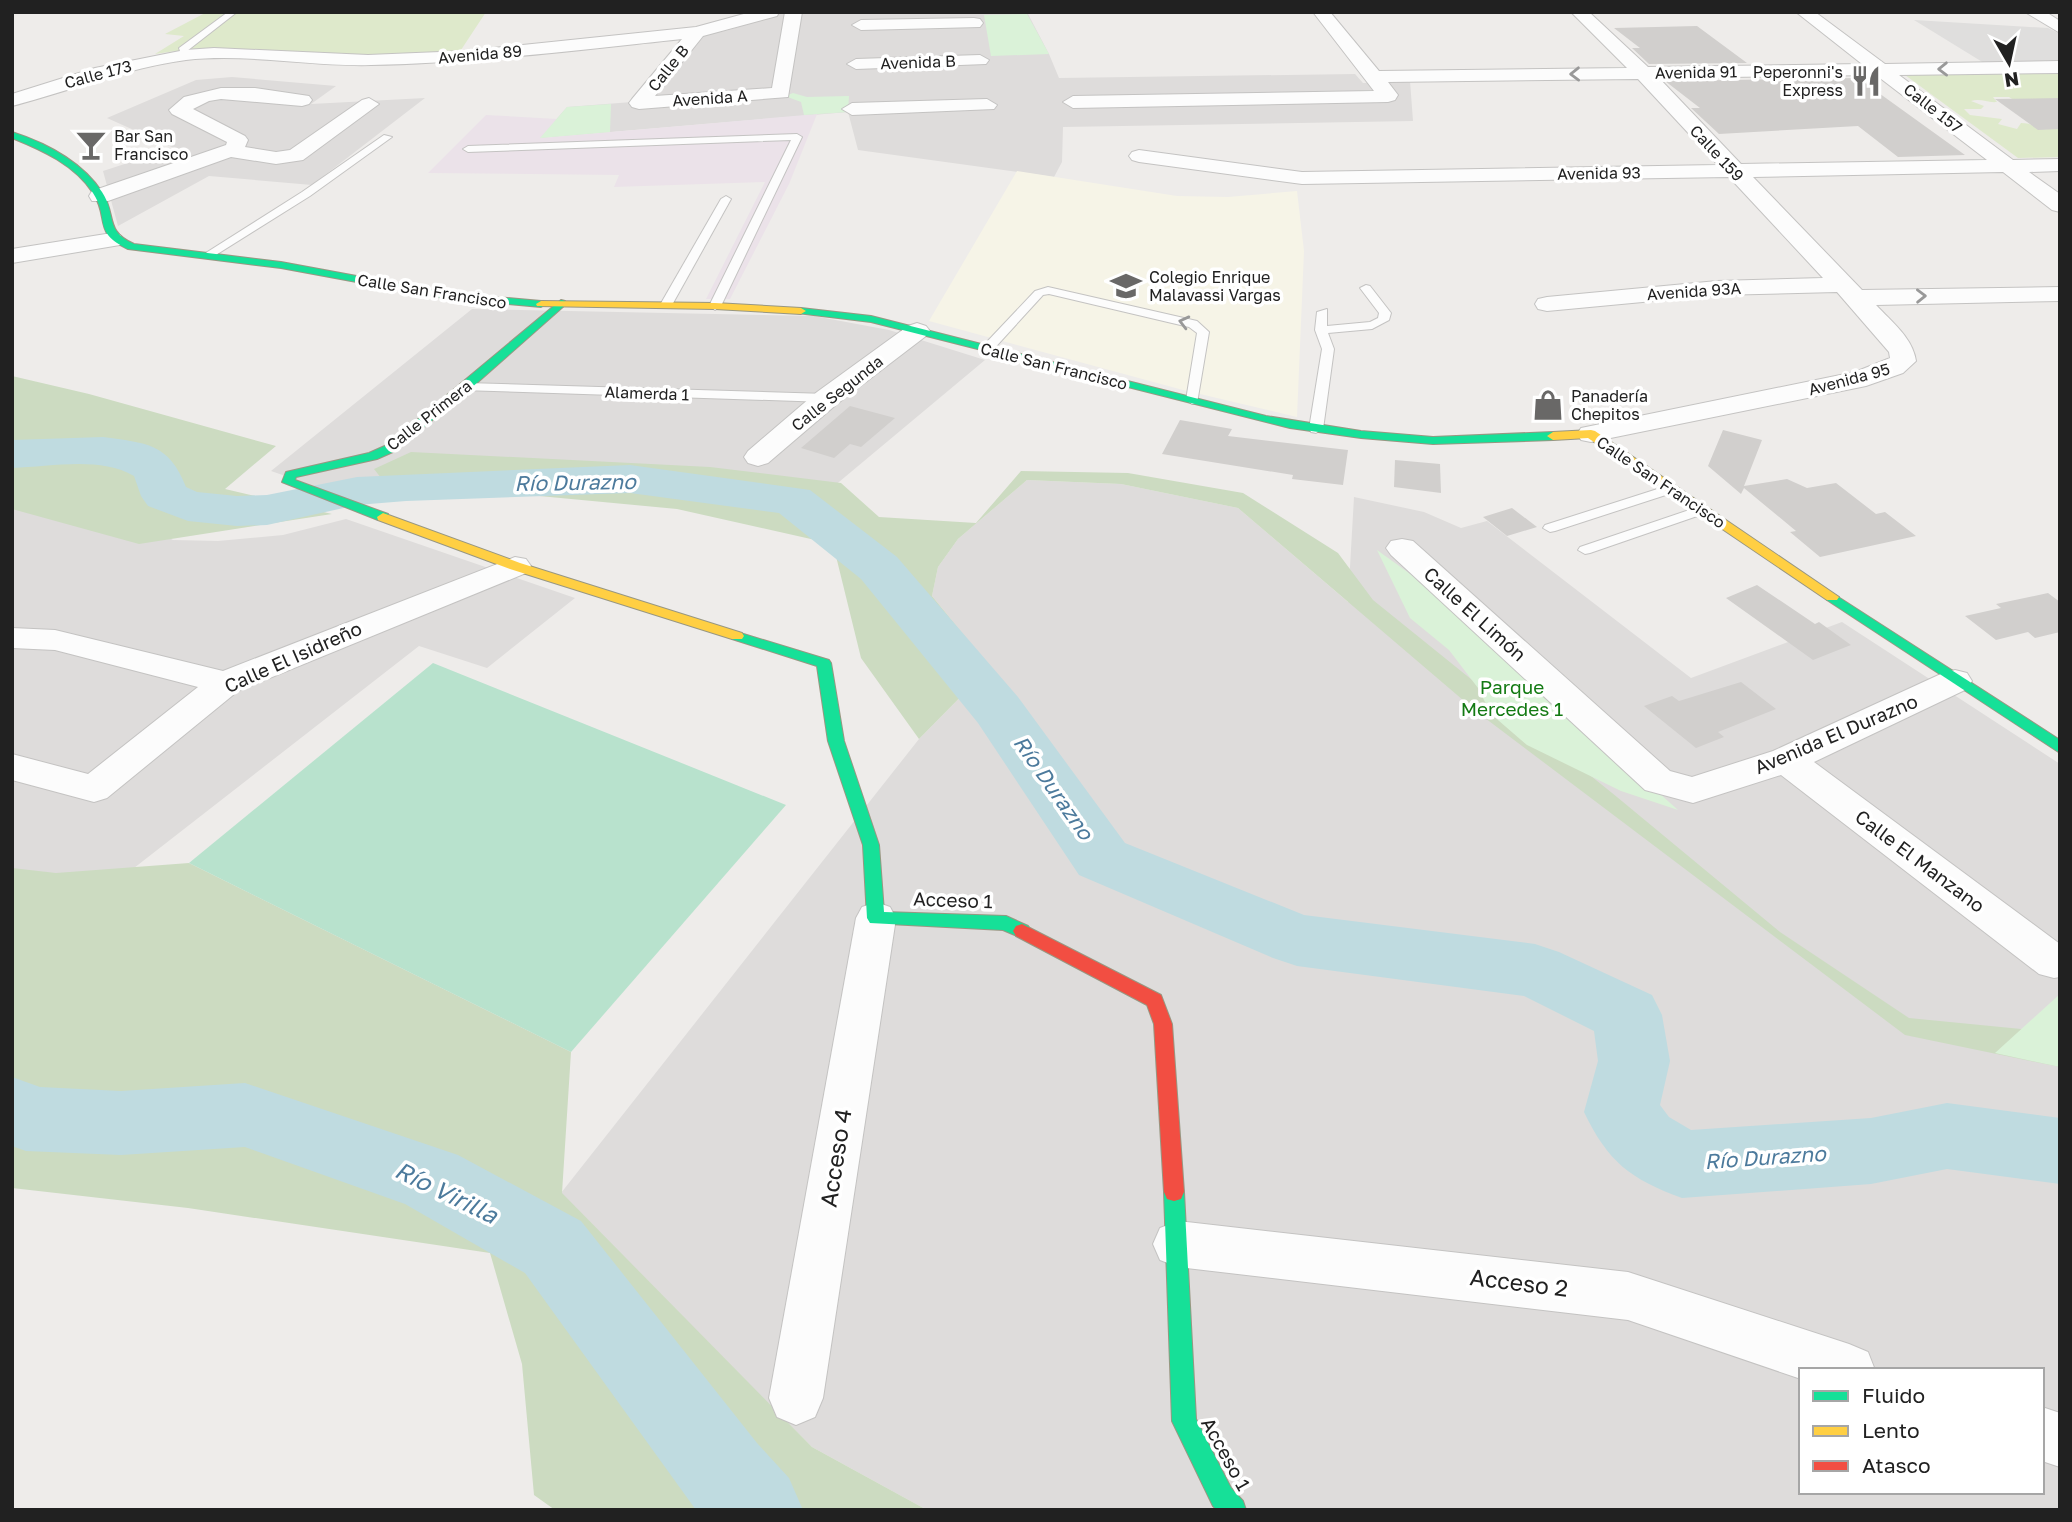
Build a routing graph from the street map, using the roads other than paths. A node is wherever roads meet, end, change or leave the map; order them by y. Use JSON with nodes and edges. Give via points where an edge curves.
{"nodes":[{"id":1,"x":233,"y":12,"type":"edge"},
{"id":2,"x":771,"y":12,"type":"edge"},
{"id":3,"x":794,"y":12,"type":"edge"},
{"id":4,"x":1579,"y":12,"type":"edge"},
{"id":5,"x":1804,"y":12,"type":"edge"},
{"id":6,"x":2033,"y":12,"type":"edge"},
{"id":7,"x":1323,"y":13,"type":"edge"},
{"id":8,"x":1348,"y":13,"type":"edge"},
{"id":9,"x":861,"y":25,"type":"dead end"},
{"id":10,"x":2060,"y":28,"type":"edge"},
{"id":11,"x":697,"y":32,"type":"junction"},
{"id":12,"x":976,"y":36,"type":"edge"},
{"id":13,"x":185,"y":55,"type":"junction"},
{"id":14,"x":856,"y":64,"type":"dead end"},
{"id":15,"x":2060,"y":67,"type":"edge"},
{"id":16,"x":1883,"y":70,"type":"junction"},
{"id":17,"x":1643,"y":73,"type":"junction"},
{"id":18,"x":1374,"y":77,"type":"junction"},
{"id":19,"x":12,"y":100,"type":"edge"},
{"id":20,"x":302,"y":100,"type":"dead end"},
{"id":21,"x":1073,"y":102,"type":"dead end"},
{"id":22,"x":639,"y":103,"type":"joint"},
{"id":23,"x":369,"y":104,"type":"dead end"},
{"id":24,"x":852,"y":109,"type":"dead end"},
{"id":25,"x":12,"y":135,"type":"edge"},
{"id":26,"x":387,"y":136,"type":"dead end"},
{"id":27,"x":234,"y":149,"type":"junction"},
{"id":28,"x":468,"y":149,"type":"dead end"},
{"id":29,"x":1139,"y":156,"type":"dead end"},
{"id":30,"x":2060,"y":164,"type":"edge"},
{"id":31,"x":2007,"y":166,"type":"junction"},
{"id":32,"x":1733,"y":171,"type":"junction"},
{"id":33,"x":100,"y":196,"type":"junction"},
{"id":34,"x":726,"y":199,"type":"dead end"},
{"id":35,"x":2060,"y":205,"type":"edge"},
{"id":36,"x":112,"y":240,"type":"junction"},
{"id":37,"x":12,"y":256,"type":"edge"},
{"id":38,"x":206,"y":256,"type":"junction"},
{"id":39,"x":1366,"y":288,"type":"dead end"},
{"id":40,"x":1847,"y":291,"type":"junction"},
{"id":41,"x":2060,"y":294,"type":"edge"},
{"id":42,"x":561,"y":303,"type":"junction"},
{"id":43,"x":1547,"y":304,"type":"dead end"},
{"id":44,"x":666,"y":305,"type":"junction"},
{"id":45,"x":715,"y":306,"type":"junction"},
{"id":46,"x":1323,"y":312,"type":"dead end"},
{"id":47,"x":1321,"y":330,"type":"junction"},
{"id":48,"x":917,"y":331,"type":"junction"},
{"id":49,"x":987,"y":349,"type":"junction"},
{"id":50,"x":466,"y":387,"type":"junction"},
{"id":51,"x":827,"y":398,"type":"junction"},
{"id":52,"x":1192,"y":400,"type":"junction"},
{"id":53,"x":1316,"y":429,"type":"junction"},
{"id":54,"x":1591,"y":434,"type":"junction"},
{"id":55,"x":758,"y":457,"type":"dead end"},
{"id":56,"x":1670,"y":489,"type":"junction"},
{"id":57,"x":1701,"y":510,"type":"junction"},
{"id":58,"x":1550,"y":527,"type":"dead end"},
{"id":59,"x":1402,"y":548,"type":"dead end"},
{"id":60,"x":1585,"y":550,"type":"dead end"},
{"id":61,"x":515,"y":566,"type":"junction"},
{"id":62,"x":12,"y":638,"type":"edge"},
{"id":63,"x":1955,"y":681,"type":"junction"},
{"id":64,"x":226,"y":683,"type":"junction"},
{"id":65,"x":2060,"y":748,"type":"edge"},
{"id":66,"x":1786,"y":760,"type":"junction"},
{"id":67,"x":12,"y":767,"type":"edge"},
{"id":68,"x":1675,"y":788,"type":"joint"},
{"id":69,"x":876,"y":918,"type":"junction"},
{"id":70,"x":2054,"y":962,"type":"dead end"},
{"id":71,"x":1178,"y":1244,"type":"junction"},
{"id":72,"x":1843,"y":1368,"type":"edge"},
{"id":73,"x":796,"y":1398,"type":"dead end"},
{"id":74,"x":1234,"y":1510,"type":"edge"}],
"edges":[{"from":1,"to":13,"type":"lane","via":[[182,50]]},
{"from":2,"to":11,"type":"street","name":"Avenida 89"},
{"from":3,"to":22,"type":"street","name":"Avenida A","via":[[781,93]]},
{"from":4,"to":17,"type":"street","name":"Calle 159"},
{"from":5,"to":16,"type":"street","name":"Calle 157"},
{"from":6,"to":10,"type":"street"},
{"from":7,"to":8,"type":"street"},
{"from":7,"to":18,"type":"street"},
{"from":9,"to":12,"type":"street"},
{"from":11,"to":13,"type":"street","name":"Avenida 89","via":[[406,60]]},
{"from":11,"to":22,"type":"street","name":"Calle B"},
{"from":12,"to":14,"type":"street","name":"Avenida B"},
{"from":12,"to":24,"type":"street","via":[[989,114]]},
{"from":13,"to":19,"type":"street","name":"Calle 173","via":[[102,72]]},
{"from":15,"to":16,"type":"street","name":"Avenida 91","one_way":true},
{"from":16,"to":17,"type":"street","name":"Avenida 91"},
{"from":16,"to":31,"type":"street","name":"Calle 157"},
{"from":17,"to":18,"type":"street","name":"Avenida 91","one_way":true},
{"from":17,"to":32,"type":"street","name":"Calle 159"},
{"from":18,"to":21,"type":"street","via":[[1388,96]]},
{"from":20,"to":27,"type":"street","via":[[222,94],[206,96],[179,110],[238,140]]},
{"from":23,"to":27,"type":"street","via":[[296,156],[255,156]]},
{"from":25,"to":33,"type":"street","via":[[64,159]]},
{"from":26,"to":38,"type":"lane","via":[[306,194]]},
{"from":27,"to":33,"type":"street"},
{"from":28,"to":45,"type":"lane","via":[[797,137]]},
{"from":29,"to":32,"type":"street","name":"Avenida 93","via":[[1302,178]]},
{"from":30,"to":31,"type":"street","name":"Avenida 93"},
{"from":31,"to":32,"type":"street","name":"Avenida 93"},
{"from":31,"to":35,"type":"street","name":"Calle 157"},
{"from":32,"to":40,"type":"street","name":"Calle 159"},
{"from":33,"to":36,"type":"street"},
{"from":34,"to":44,"type":"lane"},
{"from":36,"to":37,"type":"street"},
{"from":36,"to":38,"type":"street","name":"Calle San Francisco","via":[[132,247]]},
{"from":38,"to":42,"type":"street","name":"Calle San Francisco","via":[[465,299]]},
{"from":39,"to":47,"type":"lane","via":[[1385,313],[1383,320]]},
{"from":40,"to":41,"type":"street","one_way":true},
{"from":40,"to":43,"type":"street","name":"Avenida 93A","via":[[1717,288]]},
{"from":40,"to":54,"type":"street","name":"Avenida 95","via":[[1894,339],[1903,361],[1861,378]]},
{"from":42,"to":44,"type":"street","name":"Calle San Francisco"},
{"from":42,"to":50,"type":"street","name":"Calle Primera"},
{"from":44,"to":45,"type":"street","name":"Calle San Francisco"},
{"from":45,"to":48,"type":"street","name":"Calle San Francisco","via":[[826,312]]},
{"from":46,"to":47,"type":"lane"},
{"from":47,"to":53,"type":"lane","via":[[1328,349]]},
{"from":48,"to":49,"type":"street","name":"Calle San Francisco"},
{"from":48,"to":51,"type":"street","name":"Calle Segunda"},
{"from":49,"to":52,"type":"street","name":"Calle San Francisco"},
{"from":52,"to":49,"type":"lane","one_way":true,"via":[[1203,332],[1193,324],[1048,290],[1039,293]]},
{"from":50,"to":51,"type":"lane","name":"Alamerda 1"},
{"from":50,"to":61,"type":"street","name":"Calle Primera","via":[[391,448],[289,475],[288,482]]},
{"from":51,"to":55,"type":"street","name":"Calle Segunda"},
{"from":52,"to":53,"type":"street","name":"Calle San Francisco"},
{"from":53,"to":54,"type":"street","name":"Calle San Francisco","via":[[1458,441]]},
{"from":54,"to":56,"type":"street","name":"Calle San Francisco"},
{"from":56,"to":57,"type":"street","name":"Calle San Francisco"},
{"from":56,"to":58,"type":"lane"},
{"from":57,"to":60,"type":"lane"},
{"from":57,"to":63,"type":"street","name":"Calle San Francisco"},
{"from":59,"to":68,"type":"street","name":"Calle El Limón","via":[[1658,781]]},
{"from":61,"to":64,"type":"street","name":"Calle El Isidreño"},
{"from":61,"to":69,"type":"street","via":[[824,663],[836,741],[871,845]]},
{"from":62,"to":64,"type":"street","via":[[55,640]]},
{"from":63,"to":65,"type":"street","name":"Calle San Francisco"},
{"from":63,"to":66,"type":"street","name":"Avenida El Durazno"},
{"from":64,"to":67,"type":"street","name":"Calle El Isidreño","via":[[94,789]]},
{"from":66,"to":68,"type":"street","name":"Avenida El Durazno","via":[[1693,790]]},
{"from":66,"to":70,"type":"street","name":"Calle El Manzano"},
{"from":69,"to":71,"type":"street","name":"Acceso 1","via":[[1006,923],[1154,1000],[1163,1024]]},
{"from":69,"to":73,"type":"street","name":"Acceso 4"},
{"from":71,"to":72,"type":"street","name":"Acceso 2","via":[[1628,1296]]},
{"from":71,"to":74,"type":"street","name":"Acceso 1","via":[[1184,1421],[1222,1497]]}]}
